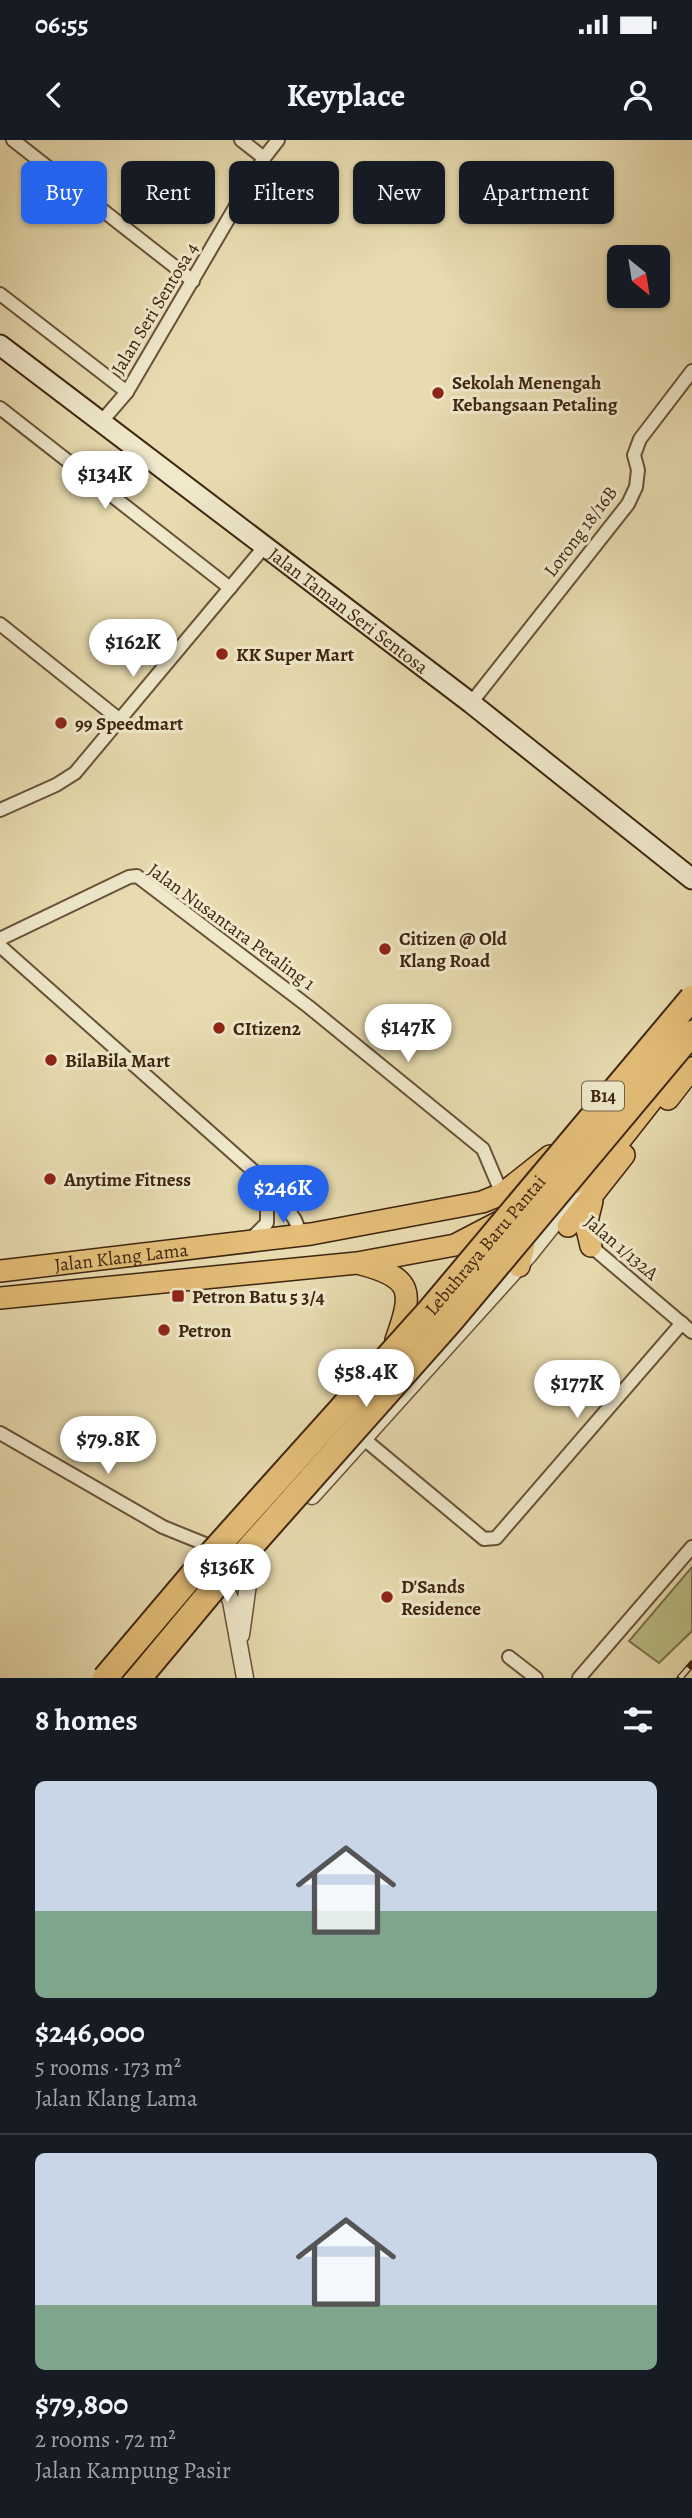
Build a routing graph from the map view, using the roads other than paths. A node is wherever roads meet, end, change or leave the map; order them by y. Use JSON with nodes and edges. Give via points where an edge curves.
{"nodes":[{"id":1,"x":13,"y":140,"type":"edge"},
{"id":2,"x":241,"y":140,"type":"edge"},
{"id":3,"x":278,"y":140,"type":"edge"},
{"id":4,"x":264,"y":158,"type":"junction"},
{"id":5,"x":192,"y":281,"type":"junction"},
{"id":6,"x":0,"y":294,"type":"edge"},
{"id":7,"x":0,"y":345,"type":"edge"},
{"id":8,"x":692,"y":371,"type":"edge"},
{"id":9,"x":127,"y":392,"type":"junction"},
{"id":10,"x":0,"y":408,"type":"edge"},
{"id":11,"x":102,"y":421,"type":"junction"},
{"id":12,"x":265,"y":546,"type":"junction"},
{"id":13,"x":230,"y":588,"type":"junction"},
{"id":14,"x":0,"y":624,"type":"edge"},
{"id":15,"x":471,"y":703,"type":"junction"},
{"id":16,"x":120,"y":720,"type":"junction"},
{"id":17,"x":0,"y":810,"type":"edge"},
{"id":18,"x":692,"y":878,"type":"edge"},
{"id":19,"x":0,"y":939,"type":"edge"},
{"id":20,"x":0,"y":946,"type":"edge"},
{"id":21,"x":692,"y":985,"type":"edge"},
{"id":22,"x":692,"y":998,"type":"edge"},
{"id":23,"x":692,"y":1033,"type":"edge"},
{"id":24,"x":692,"y":1049,"type":"edge"},
{"id":25,"x":692,"y":1068,"type":"edge"},
{"id":26,"x":607,"y":1157,"type":"junction"},
{"id":27,"x":267,"y":1185,"type":"junction"},
{"id":28,"x":597,"y":1189,"type":"junction"},
{"id":29,"x":502,"y":1194,"type":"junction"},
{"id":30,"x":513,"y":1215,"type":"junction"},
{"id":31,"x":563,"y":1222,"type":"junction"},
{"id":32,"x":301,"y":1235,"type":"junction"},
{"id":33,"x":247,"y":1242,"type":"junction"},
{"id":34,"x":591,"y":1246,"type":"junction"},
{"id":35,"x":357,"y":1263,"type":"junction"},
{"id":36,"x":519,"y":1266,"type":"junction"},
{"id":37,"x":0,"y":1270,"type":"edge"},
{"id":38,"x":0,"y":1298,"type":"edge"},
{"id":39,"x":687,"y":1327,"type":"edge"},
{"id":40,"x":396,"y":1340,"type":"junction"},
{"id":41,"x":430,"y":1367,"type":"junction"},
{"id":42,"x":0,"y":1433,"type":"edge"},
{"id":43,"x":364,"y":1439,"type":"junction"},
{"id":44,"x":205,"y":1544,"type":"junction"},
{"id":45,"x":692,"y":1547,"type":"edge"},
{"id":46,"x":251,"y":1562,"type":"junction"},
{"id":47,"x":217,"y":1569,"type":"junction"},
{"id":48,"x":239,"y":1651,"type":"junction"},
{"id":49,"x":509,"y":1657,"type":"dead end"},
{"id":50,"x":105,"y":1678,"type":"edge"},
{"id":51,"x":139,"y":1678,"type":"edge"},
{"id":52,"x":245,"y":1678,"type":"edge"},
{"id":53,"x":536,"y":1678,"type":"edge"},
{"id":54,"x":579,"y":1678,"type":"edge"}],
"edges":[{"from":1,"to":5,"type":"street"},
{"from":2,"to":4,"type":"street"},
{"from":3,"to":4,"type":"street","name":"Jalan Seri Sentosa 4"},
{"from":4,"to":5,"type":"street","name":"Jalan Seri Sentosa 4"},
{"from":5,"to":9,"type":"street","name":"Jalan Seri Sentosa 4"},
{"from":6,"to":9,"type":"street"},
{"from":7,"to":11,"type":"main road","name":"Jalan Taman Seri Sentosa"},
{"from":8,"to":15,"type":"street","name":"Lorong 18/16B","via":[[640,439],[634,455],[636,487],[628,504]]},
{"from":9,"to":11,"type":"street","name":"Jalan Seri Sentosa 4"},
{"from":10,"to":13,"type":"street"},
{"from":11,"to":12,"type":"main road","name":"Jalan Taman Seri Sentosa"},
{"from":12,"to":13,"type":"street"},
{"from":12,"to":15,"type":"main road","name":"Jalan Taman Seri Sentosa"},
{"from":13,"to":16,"type":"street"},
{"from":14,"to":16,"type":"street"},
{"from":15,"to":18,"type":"main road","name":"Jalan Taman Seri Sentosa"},
{"from":16,"to":17,"type":"street","via":[[75,773]]},
{"from":19,"to":29,"type":"street","name":"Jalan Nusantara Petaling 1","via":[[137,876],[309,1007],[483,1149]]},
{"from":20,"to":27,"type":"street"},
{"from":21,"to":29,"type":"main road","name":"Jalan Klang Lama","number":"B14","via":[[582,1122],[545,1161]]},
{"from":22,"to":50,"type":"highway","name":"Lebuhraya Baru Pantai","bridge":true,"via":[[430,1310]]},
{"from":23,"to":51,"type":"highway","name":"Lebuhraya Baru Pantai","bridge":true,"via":[[450,1322]]},
{"from":24,"to":26,"type":"main road","name":"Jalan Klang Lama","number":"B14"},
{"from":25,"to":28,"type":"main road"},
{"from":26,"to":30,"type":"main road","name":"Jalan Klang Lama","number":"B14","via":[[579,1181]]},
{"from":26,"to":31,"type":"street"},
{"from":27,"to":32,"type":"street","via":[[287,1205]]},
{"from":27,"to":33,"type":"street","via":[[267,1223]]},
{"from":28,"to":31,"type":"main road"},
{"from":28,"to":34,"type":"main road","via":[[587,1216]]},
{"from":29,"to":32,"type":"main road","name":"Jalan Klang Lama","number":"B14","via":[[482,1202]]},
{"from":30,"to":31,"type":"main road"},
{"from":30,"to":33,"type":"main road","via":[[492,1213],[303,1242]]},
{"from":30,"to":35,"type":"main road","name":"Jalan Klang Lama","number":"B14","via":[[455,1245]]},
{"from":30,"to":36,"type":"main road","via":[[524,1245]]},
{"from":31,"to":34,"type":"street","name":"Jalan 1/132A"},
{"from":31,"to":36,"type":"street"},
{"from":32,"to":33,"type":"main road","name":"Jalan Klang Lama"},
{"from":33,"to":37,"type":"main road","name":"Jalan Klang Lama"},
{"from":34,"to":39,"type":"street","name":"Jalan 1/132A"},
{"from":35,"to":38,"type":"main road","name":"Jalan Klang Lama"},
{"from":35,"to":40,"type":"main road","via":[[388,1271],[407,1293],[408,1306]]},
{"from":36,"to":41,"type":"street"},
{"from":39,"to":43,"type":"street","via":[[496,1538],[484,1539]]},
{"from":40,"to":41,"type":"street","via":[[422,1332],[436,1348]]},
{"from":40,"to":44,"type":"street"},
{"from":41,"to":43,"type":"street"},
{"from":42,"to":44,"type":"street","via":[[163,1527]]},
{"from":43,"to":46,"type":"street"},
{"from":44,"to":47,"type":"street"},
{"from":45,"to":54,"type":"street"},
{"from":46,"to":47,"type":"street","via":[[232,1574]]},
{"from":46,"to":48,"type":"street"},
{"from":47,"to":48,"type":"street","via":[[231,1601]]},
{"from":48,"to":52,"type":"street"},
{"from":49,"to":53,"type":"street"}]}
